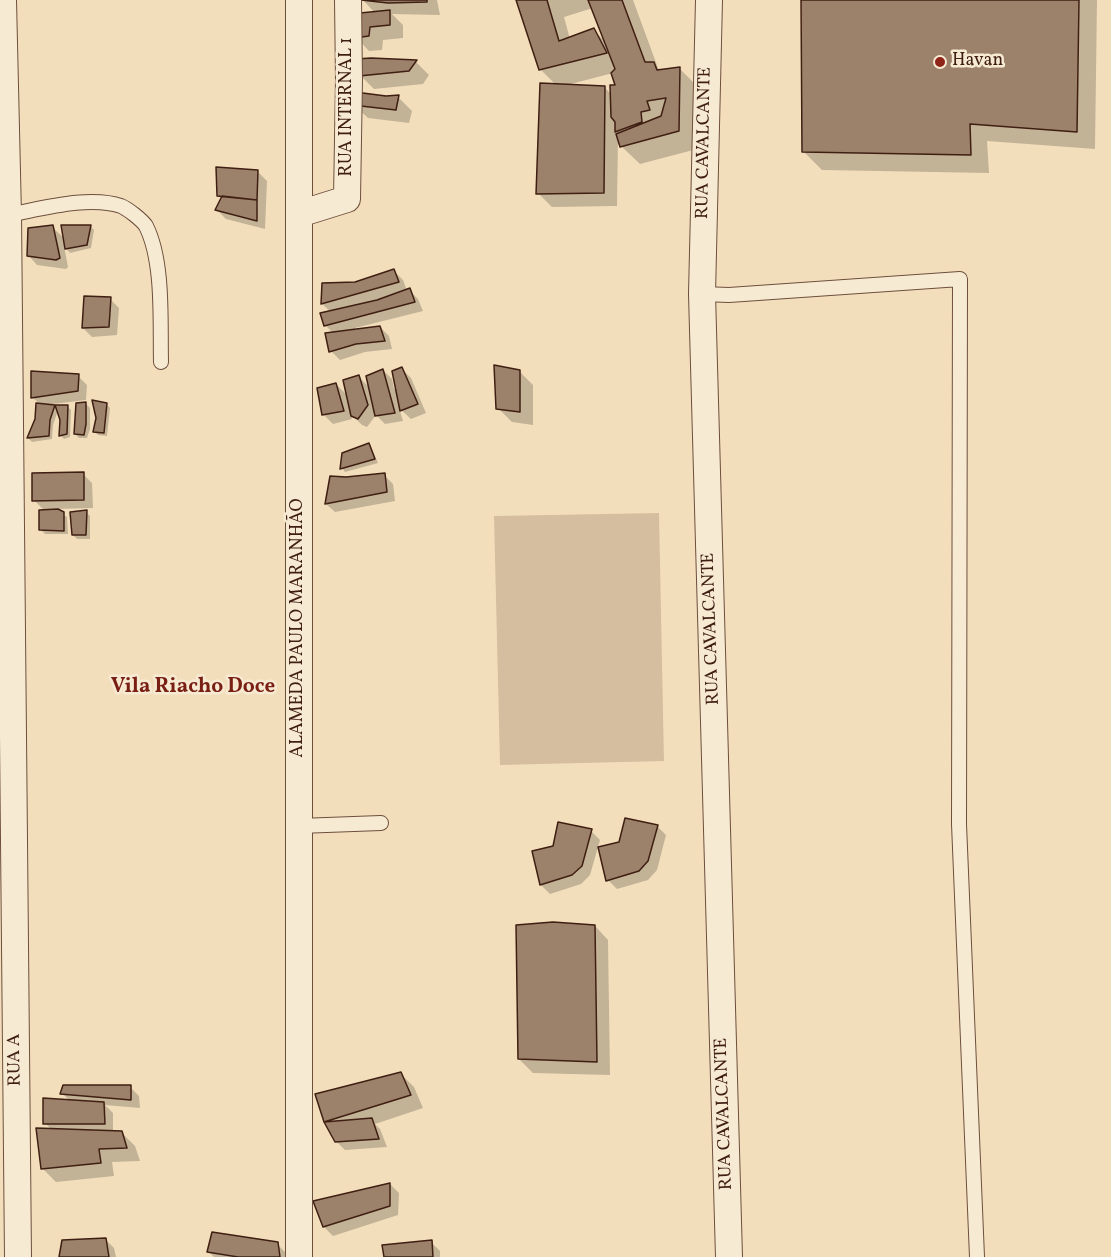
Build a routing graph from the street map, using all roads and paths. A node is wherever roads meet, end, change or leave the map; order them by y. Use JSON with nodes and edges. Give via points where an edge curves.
{"nodes":[{"id":1,"x":3,"y":0,"type":"edge"},
{"id":2,"x":299,"y":0,"type":"edge"},
{"id":3,"x":348,"y":0,"type":"edge"},
{"id":4,"x":709,"y":0,"type":"edge"},
{"id":5,"x":299,"y":214,"type":"junction"},
{"id":6,"x":8,"y":215,"type":"junction"},
{"id":7,"x":702,"y":294,"type":"junction"},
{"id":8,"x":161,"y":362,"type":"dead end"},
{"id":9,"x":381,"y":823,"type":"dead end"},
{"id":10,"x":299,"y":826,"type":"junction"},
{"id":11,"x":8,"y":976,"type":"edge"},
{"id":12,"x":18,"y":1257,"type":"edge"},
{"id":13,"x":298,"y":1257,"type":"edge"},
{"id":14,"x":729,"y":1257,"type":"edge"},
{"id":15,"x":977,"y":1257,"type":"edge"}],
"edges":[{"from":1,"to":6,"type":"street","name":"RUA A"},
{"from":2,"to":5,"type":"street","name":"ALAMEDA PAULO MARANHÃO"},
{"from":3,"to":5,"type":"street","name":"RUA INTERNAL 1","via":[[348,199]]},
{"from":4,"to":7,"type":"street","name":"RUA CAVALCANTE"},
{"from":5,"to":10,"type":"street","name":"ALAMEDA PAULO MARANHÃO"},
{"from":6,"to":8,"type":"lane","via":[[95,202],[123,206],[145,224],[157,258]]},
{"from":6,"to":11,"type":"street","name":"RUA A"},
{"from":7,"to":14,"type":"street","name":"RUA CAVALCANTE"},
{"from":7,"to":15,"type":"lane","via":[[960,279],[959,824]]},
{"from":9,"to":10,"type":"lane"},
{"from":10,"to":13,"type":"street","name":"ALAMEDA PAULO MARANHÃO"},
{"from":11,"to":12,"type":"street","name":"RUA A"}]}
